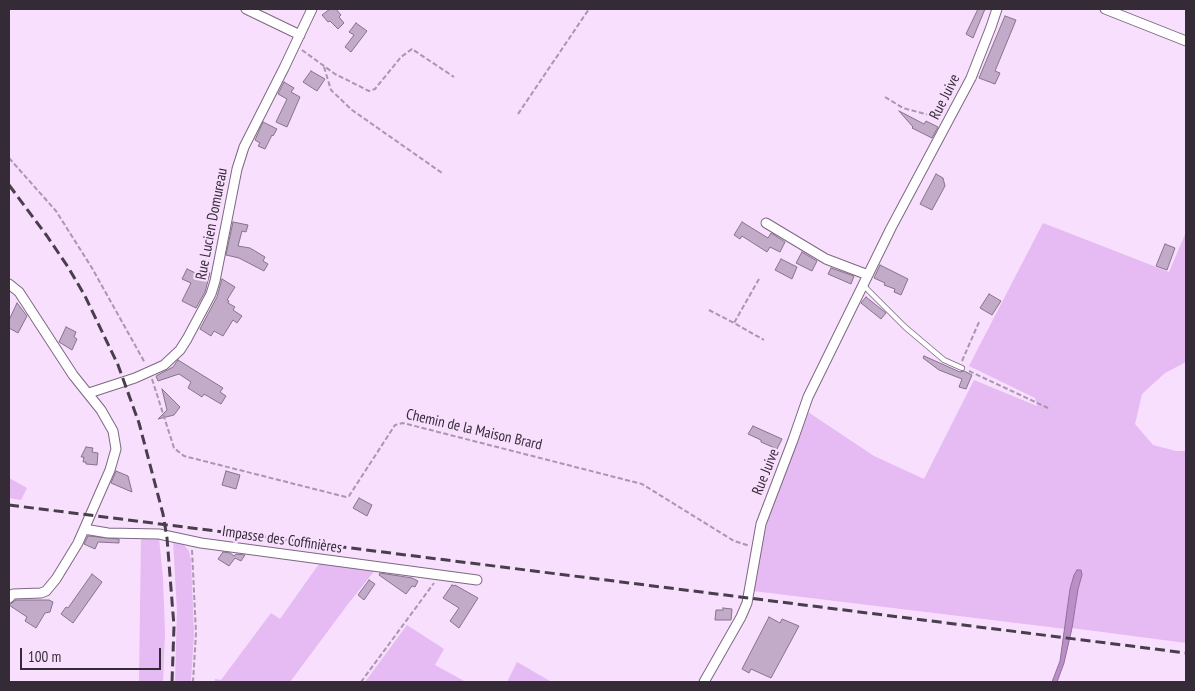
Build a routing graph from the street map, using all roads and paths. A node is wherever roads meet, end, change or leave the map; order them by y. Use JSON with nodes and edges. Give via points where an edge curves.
{"nodes":[{"id":1,"x":246,"y":9,"type":"edge"},
{"id":2,"x":312,"y":9,"type":"edge"},
{"id":3,"x":589,"y":9,"type":"edge"},
{"id":4,"x":997,"y":9,"type":"edge"},
{"id":5,"x":1105,"y":9,"type":"edge"},
{"id":6,"x":300,"y":35,"type":"junction"},
{"id":7,"x":1186,"y":41,"type":"edge"},
{"id":8,"x":295,"y":45,"type":"junction"},
{"id":9,"x":324,"y":66,"type":"junction"},
{"id":10,"x":454,"y":77,"type":"dead end"},
{"id":11,"x":884,"y":97,"type":"dead end"},
{"id":12,"x":518,"y":114,"type":"dead end"},
{"id":13,"x":949,"y":120,"type":"junction"},
{"id":14,"x":9,"y":158,"type":"edge"},
{"id":15,"x":442,"y":173,"type":"dead end"},
{"id":16,"x":766,"y":223,"type":"dead end"},
{"id":17,"x":868,"y":275,"type":"junction"},
{"id":18,"x":760,"y":279,"type":"dead end"},
{"id":19,"x":9,"y":284,"type":"edge"},
{"id":20,"x":863,"y":285,"type":"junction"},
{"id":21,"x":709,"y":310,"type":"dead end"},
{"id":22,"x":979,"y":322,"type":"dead end"},
{"id":23,"x":734,"y":323,"type":"junction"},
{"id":24,"x":764,"y":340,"type":"dead end"},
{"id":25,"x":960,"y":367,"type":"junction"},
{"id":26,"x":150,"y":372,"type":"junction"},
{"id":27,"x":89,"y":393,"type":"junction"},
{"id":28,"x":1048,"y":408,"type":"dead end"},
{"id":29,"x":84,"y":529,"type":"junction"},
{"id":30,"x":190,"y":541,"type":"junction"},
{"id":31,"x":756,"y":548,"type":"junction"},
{"id":32,"x":440,"y":575,"type":"junction"},
{"id":33,"x":477,"y":580,"type":"dead end"},
{"id":34,"x":9,"y":598,"type":"edge"},
{"id":35,"x":193,"y":682,"type":"edge"},
{"id":36,"x":361,"y":682,"type":"edge"},
{"id":37,"x":704,"y":682,"type":"edge"}],
"edges":[{"from":1,"to":6,"type":"street"},
{"from":2,"to":6,"type":"street","name":"Rue Lucien Domureau"},
{"from":3,"to":12,"type":"path"},
{"from":4,"to":13,"type":"street","name":"Rue Juive","via":[[971,78]]},
{"from":5,"to":7,"type":"street"},
{"from":6,"to":8,"type":"street","name":"Rue Lucien Domureau"},
{"from":8,"to":9,"type":"path"},
{"from":8,"to":26,"type":"street","name":"Rue Lucien Domureau","via":[[244,147],[211,294],[180,350],[164,365]]},
{"from":9,"to":10,"type":"path","via":[[369,91],[375,89],[401,57],[412,50]]},
{"from":9,"to":15,"type":"path","via":[[331,90],[352,110]]},
{"from":11,"to":13,"type":"path","via":[[903,108]]},
{"from":13,"to":17,"type":"street","name":"Rue Juive"},
{"from":14,"to":26,"type":"path","via":[[56,211]]},
{"from":16,"to":17,"type":"street","via":[[826,259]]},
{"from":17,"to":20,"type":"street","name":"Rue Juive"},
{"from":18,"to":23,"type":"path"},
{"from":19,"to":27,"type":"street","via":[[19,292],[73,375]]},
{"from":20,"to":25,"type":"lane","via":[[944,360]]},
{"from":20,"to":31,"type":"street","name":"Rue Juive","via":[[808,397],[766,507]]},
{"from":21,"to":23,"type":"path"},
{"from":22,"to":25,"type":"path"},
{"from":23,"to":24,"type":"path"},
{"from":25,"to":28,"type":"path"},
{"from":26,"to":27,"type":"street","name":"Rue Lucien Domureau"},
{"from":26,"to":31,"type":"path","name":"Chemin de la Maison Brard","via":[[174,448],[184,456],[346,497],[395,424],[403,423],[642,484],[734,541]]},
{"from":27,"to":29,"type":"street","via":[[112,431],[116,449]]},
{"from":29,"to":30,"type":"street","name":"Impasse des Coffinières","via":[[159,534]]},
{"from":29,"to":34,"type":"street","via":[[46,591],[13,594]]},
{"from":30,"to":32,"type":"street","name":"Impasse des Coffinières"},
{"from":30,"to":35,"type":"path","via":[[196,633]]},
{"from":31,"to":37,"type":"street","name":"Rue Juive","via":[[747,603]]},
{"from":32,"to":33,"type":"street","name":"Impasse des Coffinières"},
{"from":32,"to":36,"type":"path"}]}
